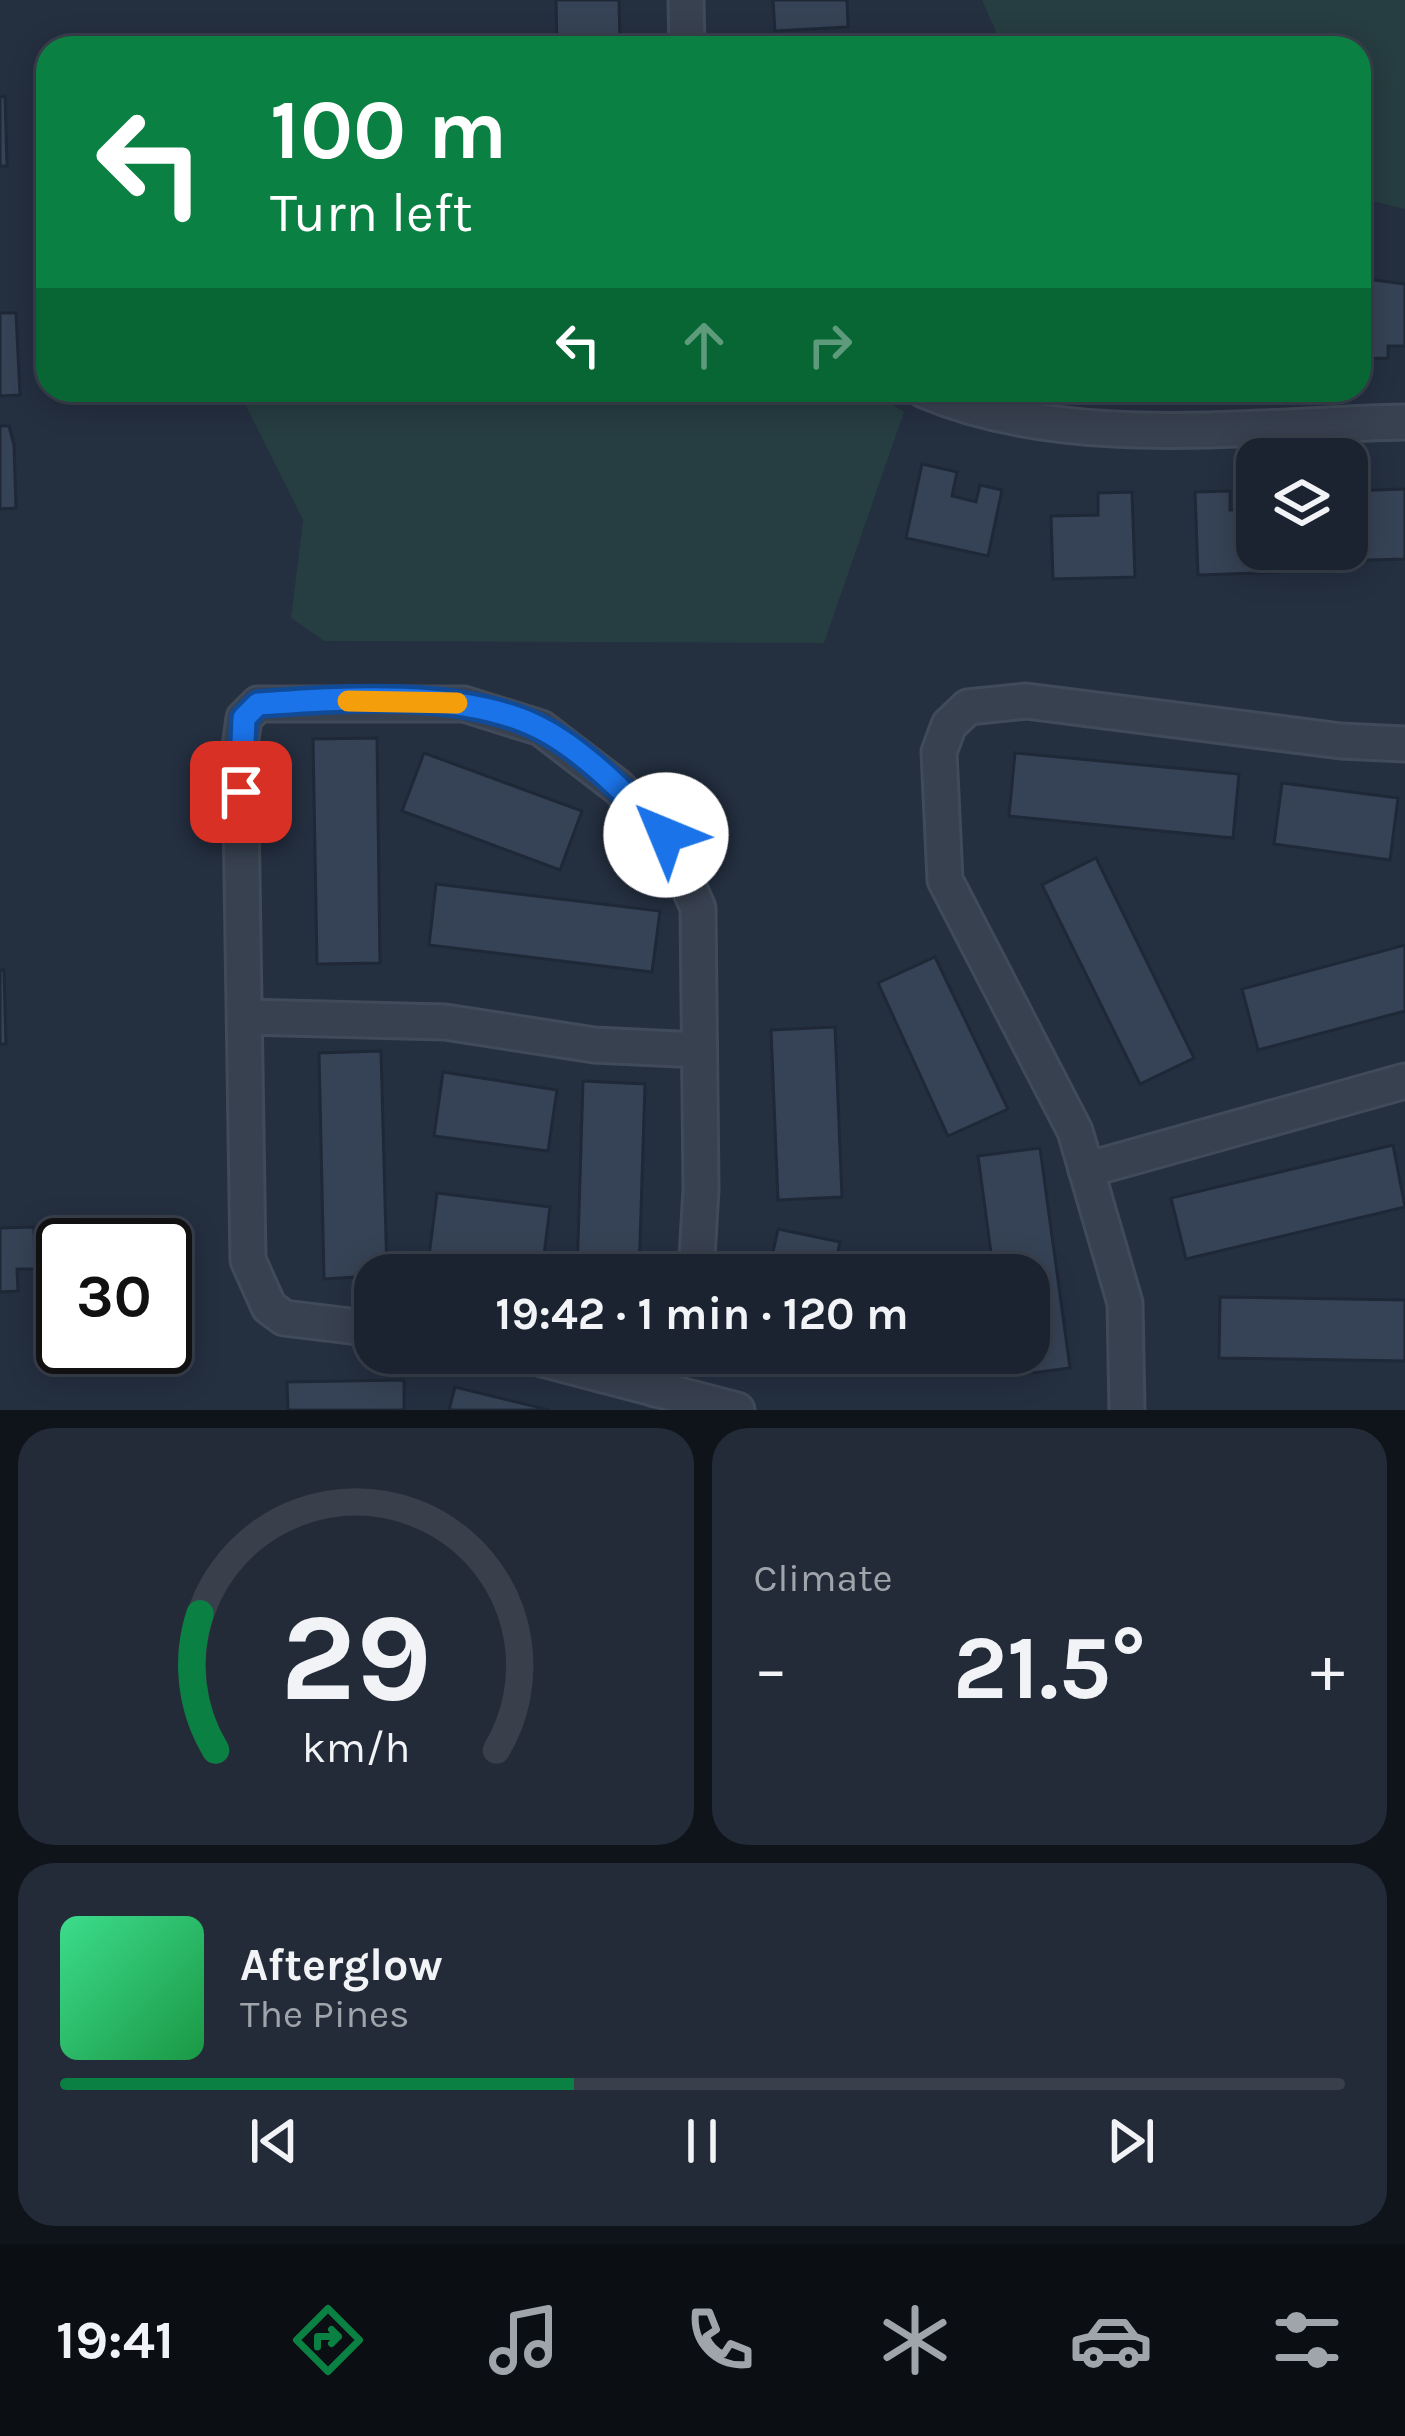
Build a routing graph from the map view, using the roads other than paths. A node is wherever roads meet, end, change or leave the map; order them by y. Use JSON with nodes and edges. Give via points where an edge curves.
{"nodes":[{"id":1,"x":686,"y":0,"type":"edge"},
{"id":2,"x":687,"y":36,"type":"edge"},
{"id":3,"x":958,"y":402,"type":"edge"},
{"id":4,"x":1405,"y":422,"type":"edge"},
{"id":5,"x":1405,"y":743,"type":"edge"},
{"id":6,"x":244,"y":1017,"type":"junction"},
{"id":7,"x":699,"y":1050,"type":"junction"},
{"id":8,"x":1405,"y":1081,"type":"edge"},
{"id":9,"x":1086,"y":1171,"type":"junction"},
{"id":10,"x":695,"y":1254,"type":"edge"},
{"id":11,"x":354,"y":1326,"type":"edge"},
{"id":12,"x":599,"y":1374,"type":"edge"},
{"id":13,"x":663,"y":1374,"type":"edge"},
{"id":14,"x":656,"y":1389,"type":"junction"},
{"id":15,"x":737,"y":1410,"type":"edge"},
{"id":16,"x":1127,"y":1410,"type":"edge"}],
"edges":[{"from":1,"to":2,"type":"street"},
{"from":3,"to":4,"type":"street","via":[[1056,426]]},
{"from":5,"to":9,"type":"street","via":[[1026,701],[968,707],[949,725],[939,752],[945,880],[1057,1087]]},
{"from":6,"to":7,"type":"street","via":[[445,1022],[594,1045]]},
{"from":6,"to":7,"type":"street","via":[[244,718],[258,704],[308,700],[464,704],[541,728],[666,835],[698,908]]},
{"from":6,"to":11,"type":"street","via":[[248,1260],[268,1306],[284,1318]]},
{"from":7,"to":10,"type":"street"},
{"from":8,"to":9,"type":"street"},
{"from":9,"to":16,"type":"street","via":[[1125,1304]]},
{"from":12,"to":14,"type":"street"},
{"from":13,"to":14,"type":"street"},
{"from":14,"to":15,"type":"street"}]}
